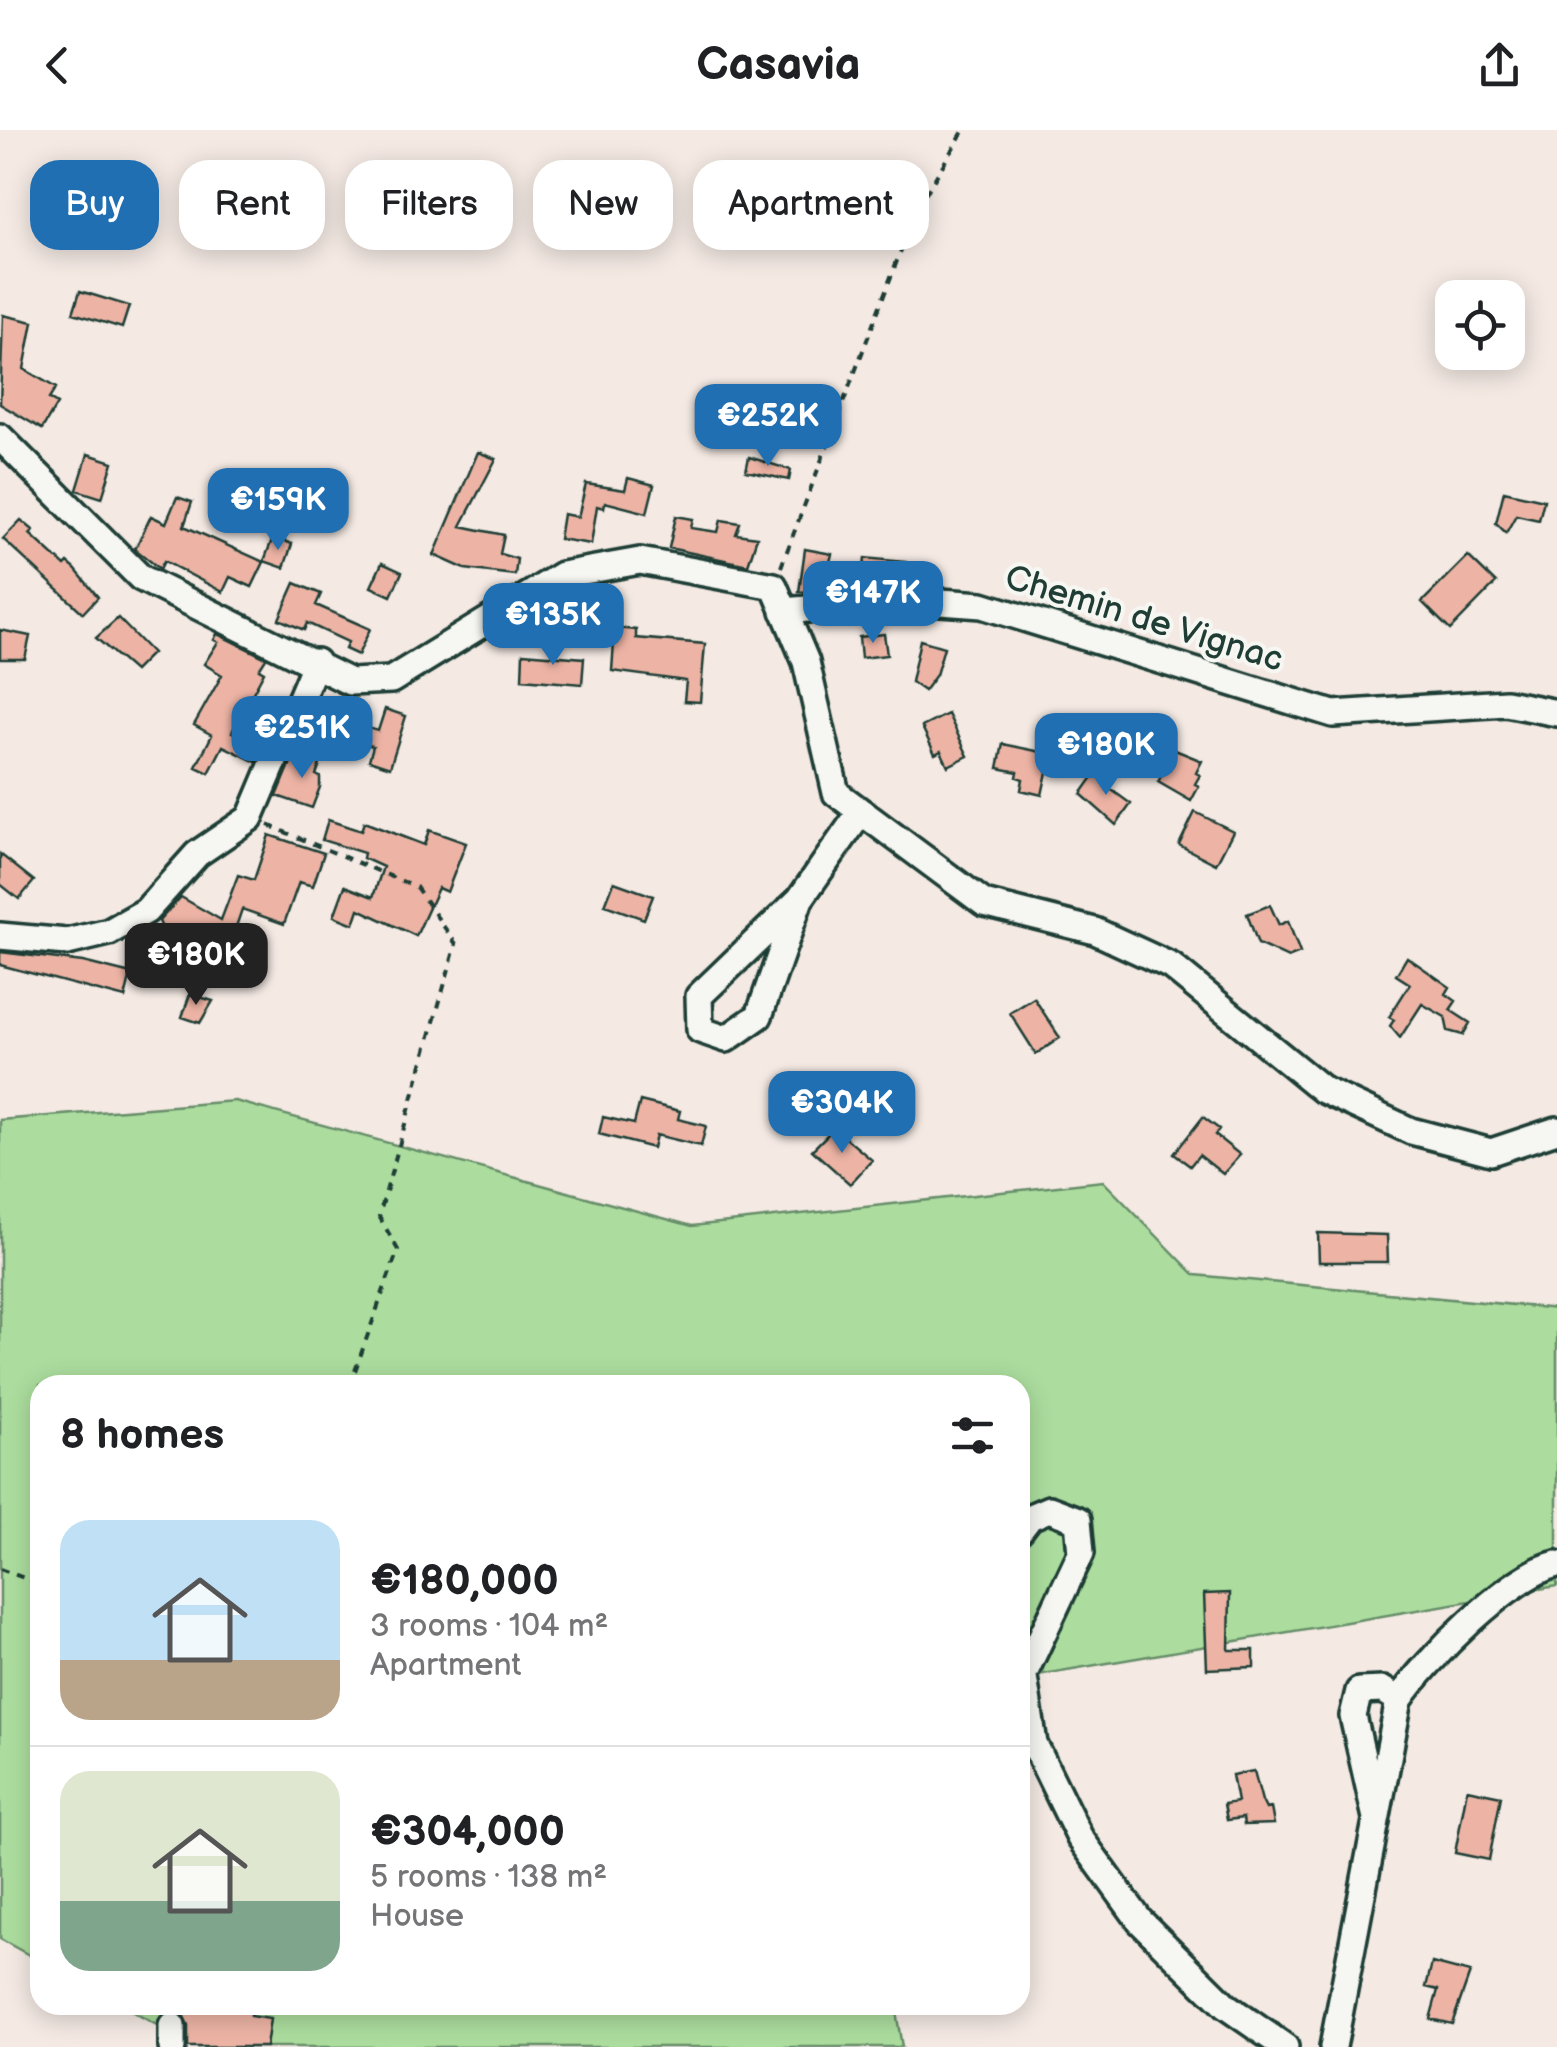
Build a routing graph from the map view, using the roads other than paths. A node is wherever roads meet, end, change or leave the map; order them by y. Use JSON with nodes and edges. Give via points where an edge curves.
{"nodes":[{"id":1,"x":0,"y":437,"type":"edge"},
{"id":2,"x":784,"y":611,"type":"junction"},
{"id":3,"x":316,"y":662,"type":"junction"},
{"id":4,"x":1557,"y":714,"type":"edge"},
{"id":5,"x":860,"y":813,"type":"junction"},
{"id":6,"x":800,"y":899,"type":"junction"},
{"id":7,"x":0,"y":936,"type":"edge"},
{"id":8,"x":1557,"y":1130,"type":"edge"},
{"id":9,"x":1030,"y":1516,"type":"edge"},
{"id":10,"x":1557,"y":1564,"type":"edge"},
{"id":11,"x":1030,"y":1647,"type":"edge"},
{"id":12,"x":1399,"y":1700,"type":"junction"},
{"id":13,"x":1030,"y":1717,"type":"edge"},
{"id":14,"x":1376,"y":1818,"type":"junction"},
{"id":15,"x":1284,"y":2047,"type":"edge"},
{"id":16,"x":1333,"y":2047,"type":"edge"}],
"edges":[{"from":1,"to":3,"type":"street","via":[[142,578]]},
{"from":2,"to":3,"type":"street","via":[[774,586],[640,561],[562,574],[392,680],[350,682]]},
{"from":2,"to":4,"type":"street","name":"Chemin de Vignac","via":[[913,600],[982,605],[1333,714],[1506,703]]},
{"from":2,"to":5,"type":"street","via":[[806,662],[836,793]]},
{"from":3,"to":7,"type":"street","via":[[250,818],[197,854],[146,910],[108,932],[67,942]]},
{"from":5,"to":6,"type":"street"},
{"from":5,"to":8,"type":"street","via":[[984,903],[1094,931],[1171,966],[1323,1090],[1410,1131],[1491,1152]]},
{"from":6,"to":6,"type":"street","via":[[699,996],[700,1030],[726,1038],[759,1016]]},
{"from":9,"to":11,"type":"street","via":[[1048,1509],[1078,1520],[1082,1553]]},
{"from":10,"to":12,"type":"street","via":[[1523,1578],[1454,1636]]},
{"from":12,"to":14,"type":"street"},
{"from":12,"to":14,"type":"street","via":[[1384,1690],[1360,1691],[1353,1716]]},
{"from":13,"to":15,"type":"street","via":[[1034,1744],[1080,1838],[1140,1920],[1226,2006]]},
{"from":14,"to":16,"type":"street"}]}
